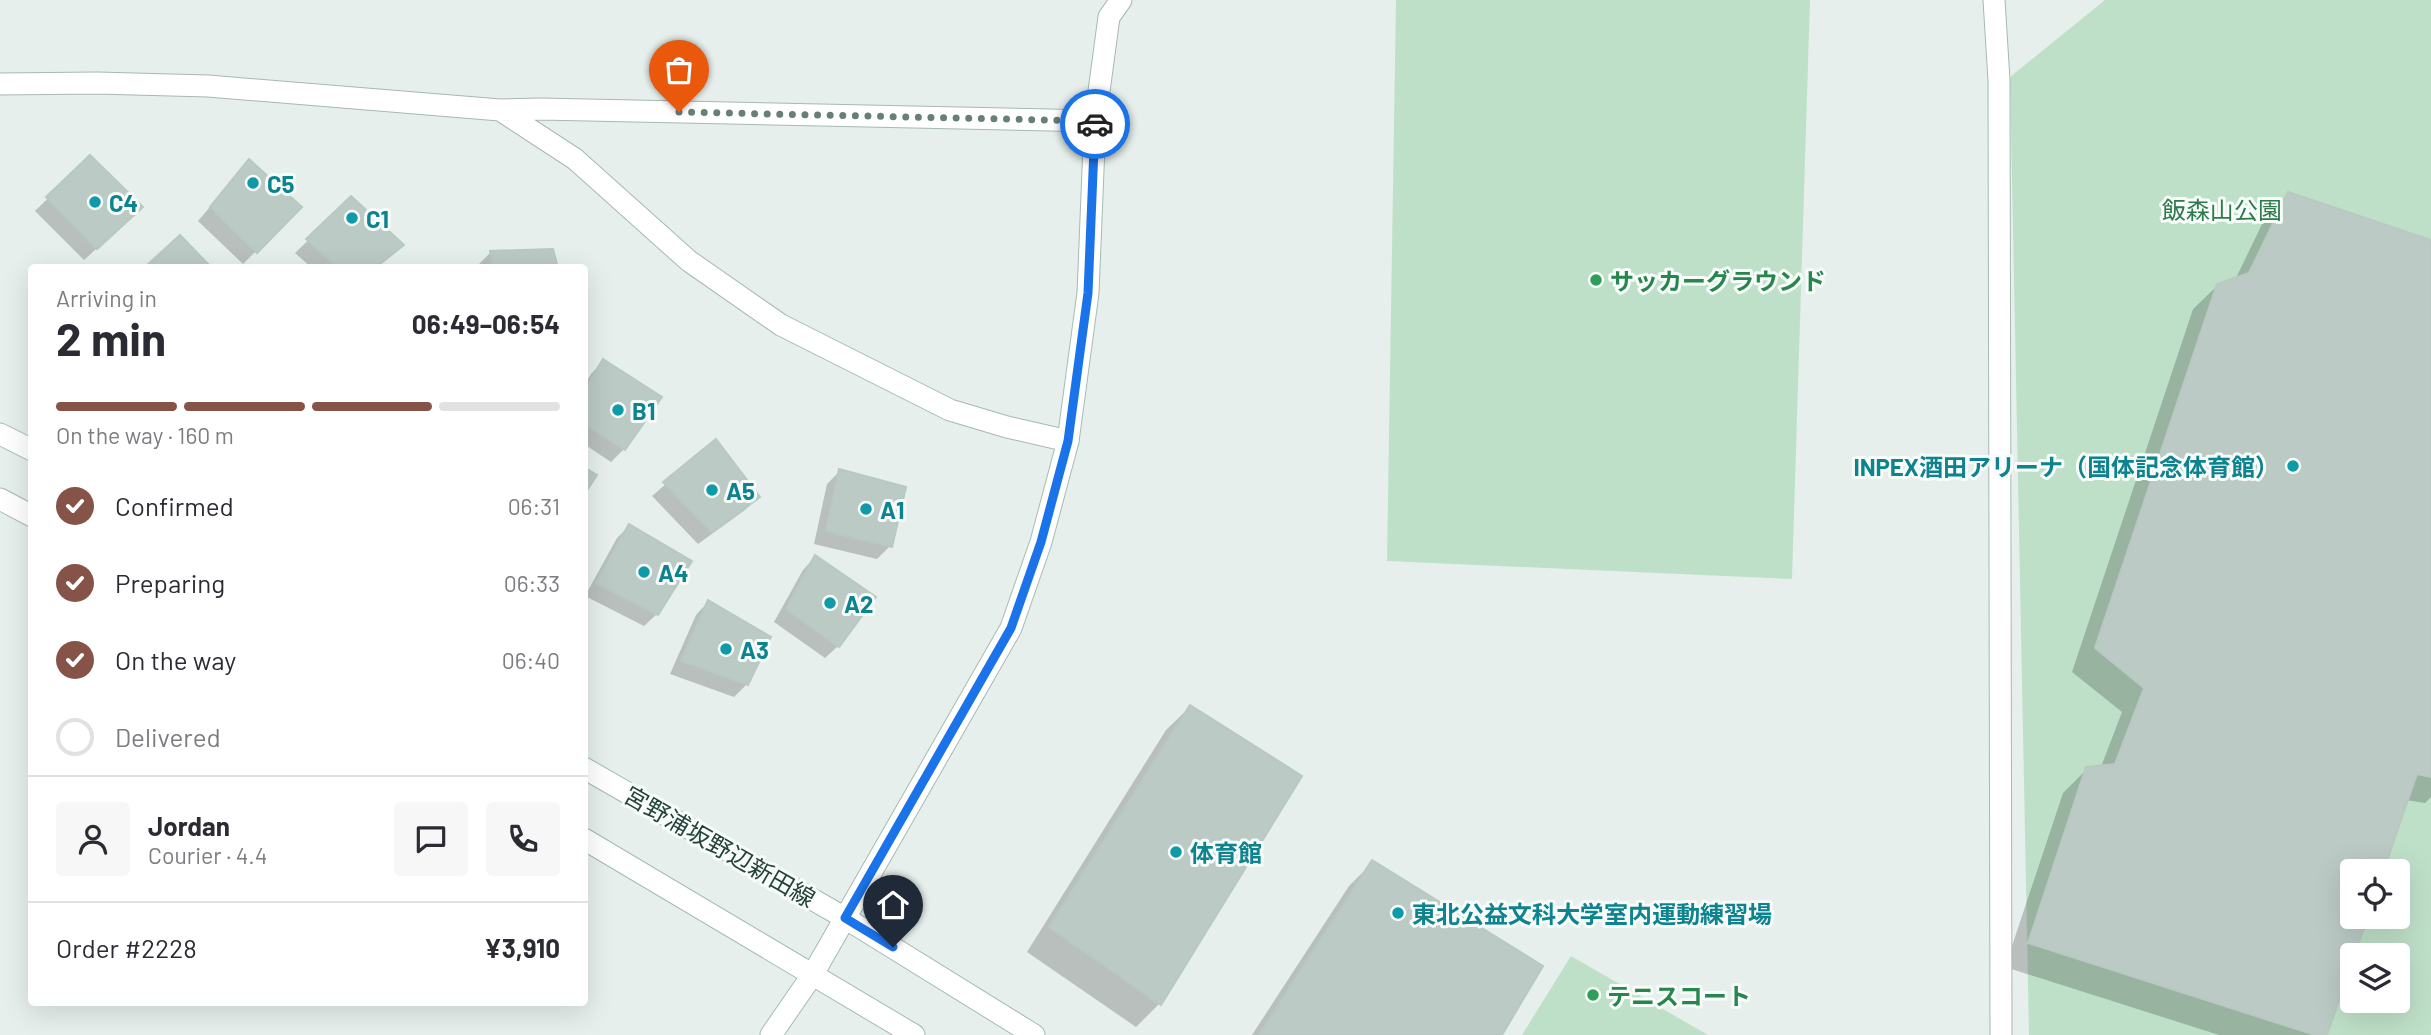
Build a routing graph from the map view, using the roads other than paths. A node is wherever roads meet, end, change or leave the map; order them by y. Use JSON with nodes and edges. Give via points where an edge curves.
{"nodes":[{"id":1,"x":1121,"y":0,"type":"edge"},
{"id":2,"x":1994,"y":0,"type":"edge"},
{"id":3,"x":0,"y":84,"type":"edge"},
{"id":4,"x":500,"y":110,"type":"junction"},
{"id":5,"x":1095,"y":121,"type":"junction"},
{"id":6,"x":0,"y":434,"type":"edge"},
{"id":7,"x":1068,"y":441,"type":"junction"},
{"id":8,"x":28,"y":448,"type":"edge"},
{"id":9,"x":0,"y":499,"type":"edge"},
{"id":10,"x":28,"y":514,"type":"edge"},
{"id":11,"x":588,"y":770,"type":"edge"},
{"id":12,"x":588,"y":841,"type":"edge"},
{"id":13,"x":845,"y":918,"type":"junction"},
{"id":14,"x":813,"y":974,"type":"junction"},
{"id":15,"x":771,"y":1035,"type":"edge"},
{"id":16,"x":914,"y":1035,"type":"edge"},
{"id":17,"x":1034,"y":1035,"type":"edge"},
{"id":18,"x":2001,"y":1035,"type":"edge"}],
"edges":[{"from":1,"to":5,"type":"street","via":[[1109,17]]},
{"from":2,"to":18,"type":"street","via":[[1999,80]]},
{"from":3,"to":4,"type":"street","via":[[208,86]]},
{"from":4,"to":5,"type":"street"},
{"from":4,"to":7,"type":"street","via":[[575,159],[689,261],[781,325],[950,410]]},
{"from":5,"to":7,"type":"street","via":[[1088,293]]},
{"from":6,"to":8,"type":"street"},
{"from":7,"to":13,"type":"street","via":[[1041,542],[1011,628]]},
{"from":9,"to":10,"type":"street"},
{"from":11,"to":13,"type":"street","name":"宮野浦坂野辺新田線"},
{"from":12,"to":14,"type":"street"},
{"from":13,"to":14,"type":"street"},
{"from":13,"to":17,"type":"street","name":"宮野浦坂野辺新田線"},
{"from":14,"to":15,"type":"street"},
{"from":14,"to":16,"type":"street"}]}
